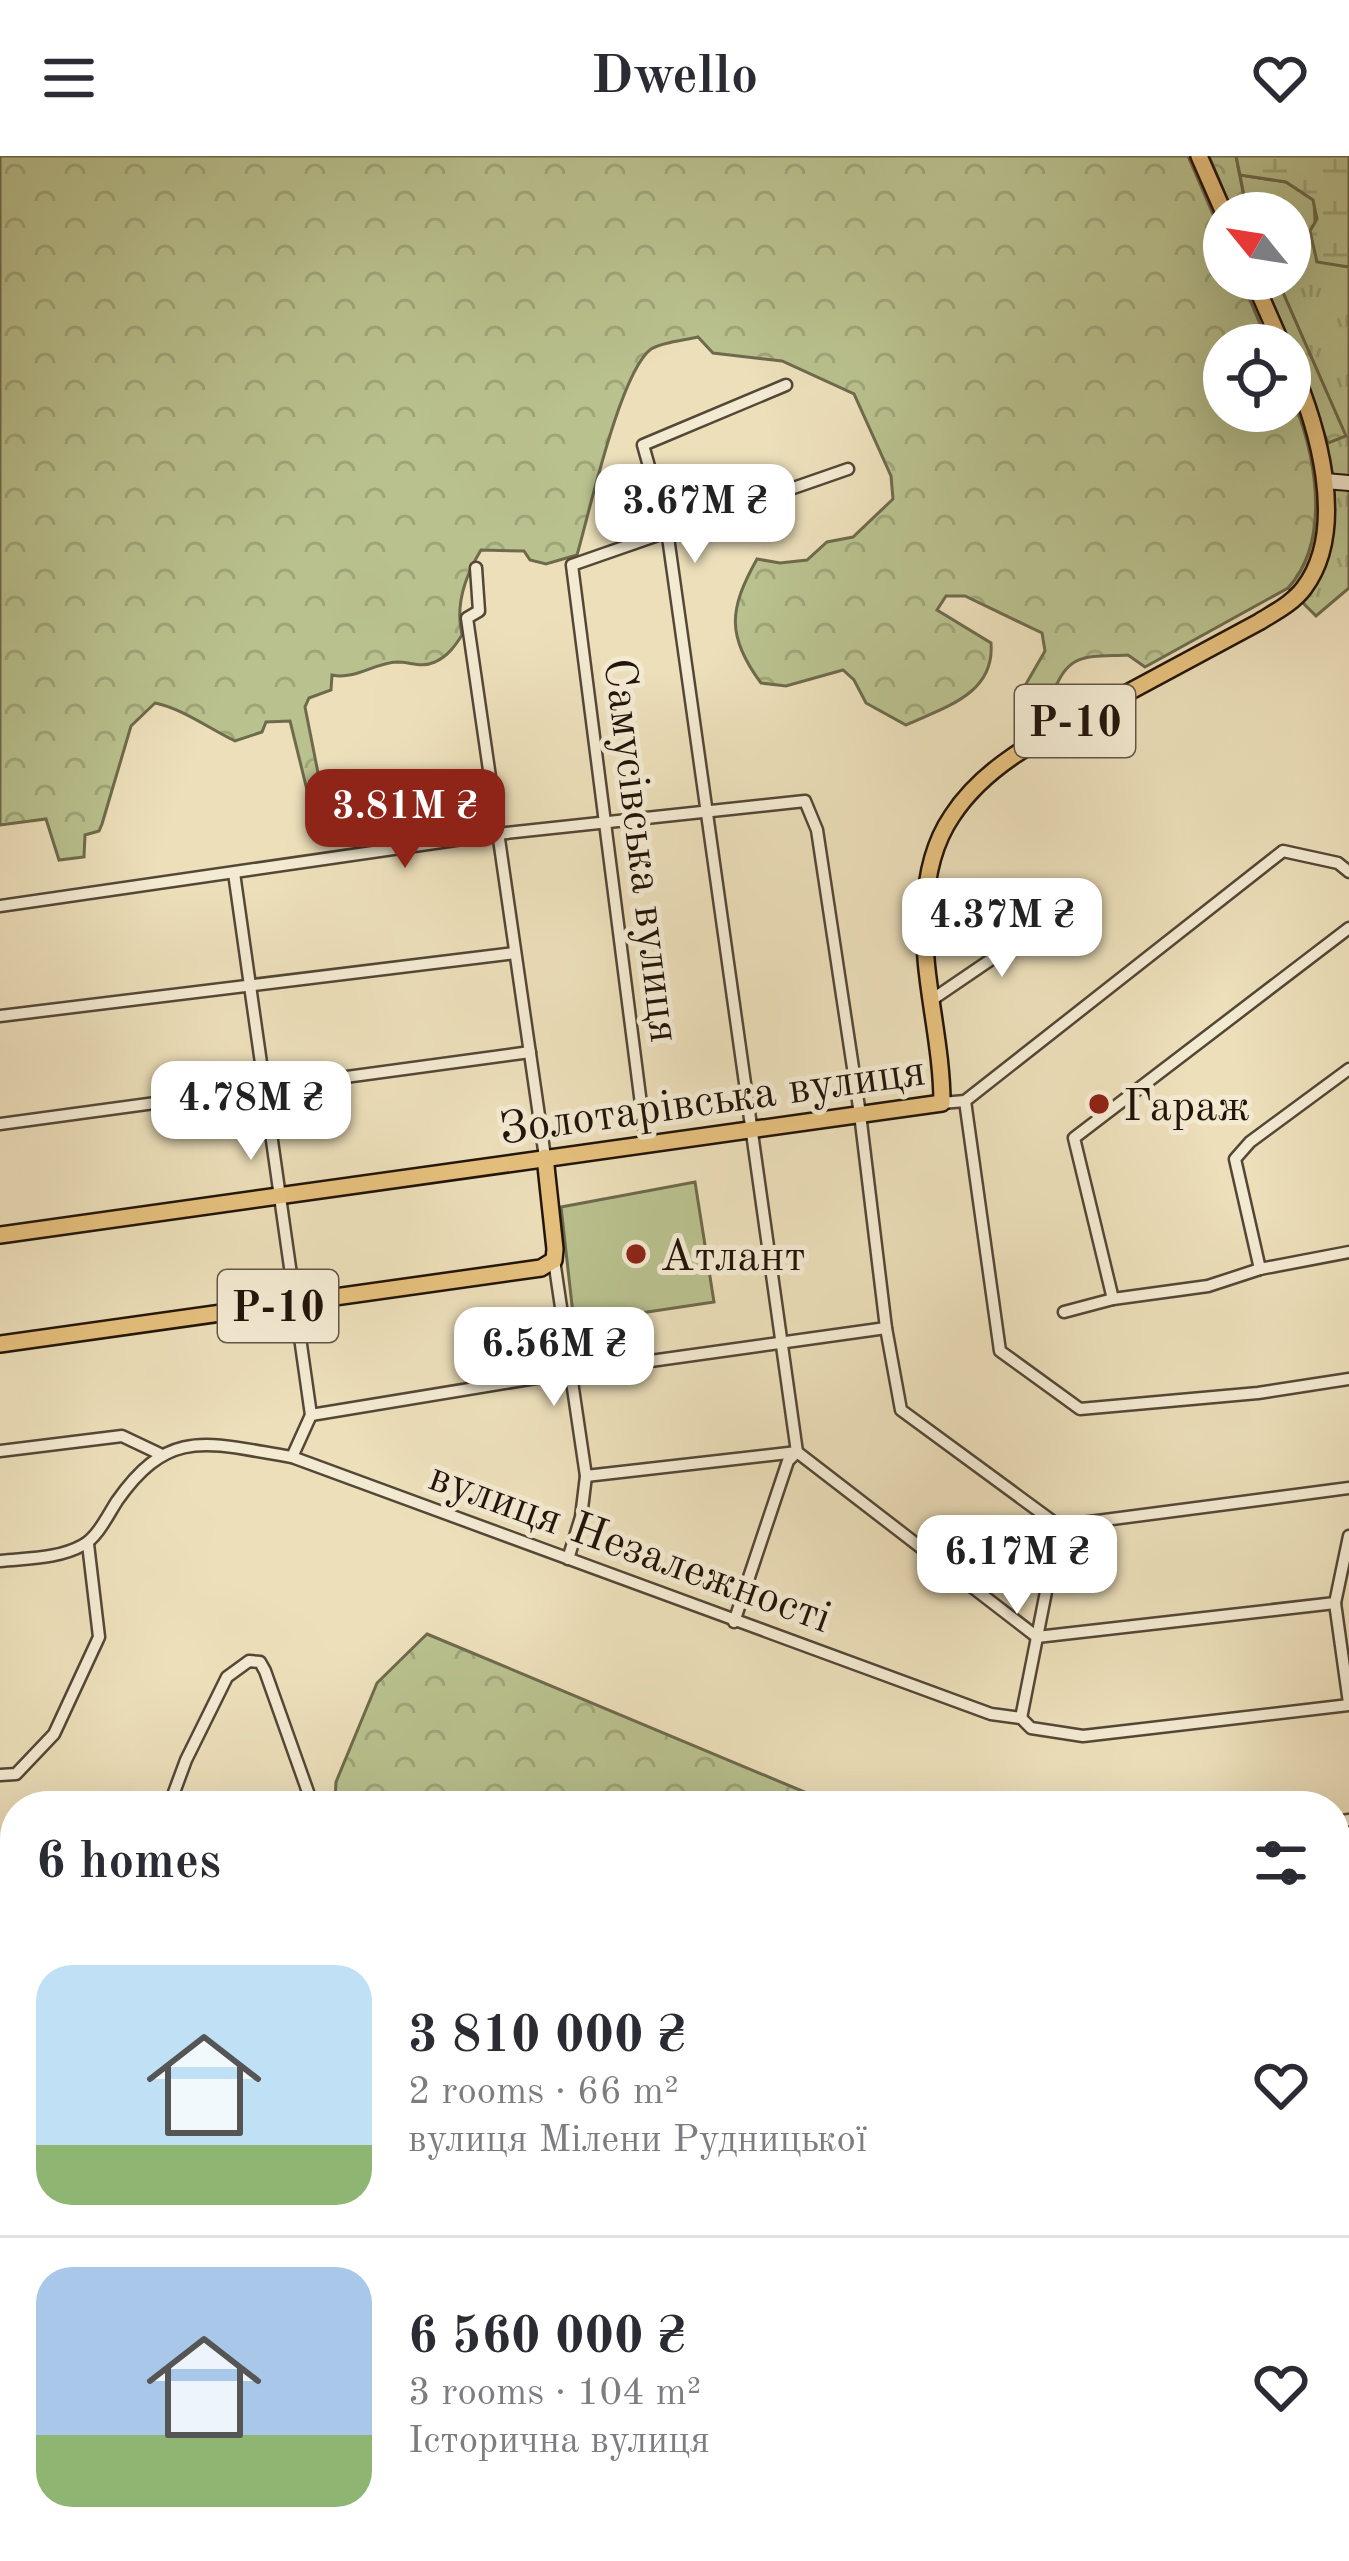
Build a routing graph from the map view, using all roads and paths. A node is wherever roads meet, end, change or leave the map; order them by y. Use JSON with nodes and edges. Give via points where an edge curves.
{"nodes":[{"id":1,"x":1199,"y":156,"type":"edge"},
{"id":2,"x":1215,"y":192,"type":"edge"},
{"id":3,"x":786,"y":385,"type":"dead end"},
{"id":4,"x":1311,"y":417,"type":"edge"},
{"id":5,"x":848,"y":469,"type":"dead end"},
{"id":6,"x":1325,"y":482,"type":"junction"},
{"id":7,"x":1349,"y":483,"type":"edge"},
{"id":8,"x":667,"y":530,"type":"junction"},
{"id":9,"x":476,"y":568,"type":"dead end"},
{"id":10,"x":706,"y":812,"type":"junction"},
{"id":11,"x":604,"y":824,"type":"junction"},
{"id":12,"x":497,"y":834,"type":"junction"},
{"id":13,"x":1349,"y":872,"type":"edge"},
{"id":14,"x":234,"y":873,"type":"junction"},
{"id":15,"x":0,"y":906,"type":"edge"},
{"id":16,"x":1046,"y":922,"type":"dead end"},
{"id":17,"x":1349,"y":928,"type":"edge"},
{"id":18,"x":515,"y":953,"type":"junction"},
{"id":19,"x":250,"y":986,"type":"junction"},
{"id":20,"x":933,"y":999,"type":"junction"},
{"id":21,"x":0,"y":1016,"type":"edge"},
{"id":22,"x":530,"y":1052,"type":"junction"},
{"id":23,"x":1349,"y":1069,"type":"edge"},
{"id":24,"x":265,"y":1086,"type":"junction"},
{"id":25,"x":965,"y":1100,"type":"junction"},
{"id":26,"x":941,"y":1103,"type":"junction"},
{"id":27,"x":860,"y":1114,"type":"junction"},
{"id":28,"x":0,"y":1124,"type":"edge"},
{"id":29,"x":752,"y":1129,"type":"junction"},
{"id":30,"x":646,"y":1143,"type":"junction"},
{"id":31,"x":545,"y":1157,"type":"junction"},
{"id":32,"x":278,"y":1196,"type":"junction"},
{"id":33,"x":0,"y":1235,"type":"edge"},
{"id":34,"x":1349,"y":1252,"type":"edge"},
{"id":35,"x":554,"y":1260,"type":"junction"},
{"id":36,"x":1260,"y":1269,"type":"junction"},
{"id":37,"x":1113,"y":1299,"type":"junction"},
{"id":38,"x":295,"y":1304,"type":"junction"},
{"id":39,"x":1064,"y":1312,"type":"dead end"},
{"id":40,"x":886,"y":1328,"type":"junction"},
{"id":41,"x":780,"y":1343,"type":"junction"},
{"id":42,"x":0,"y":1344,"type":"edge"},
{"id":43,"x":572,"y":1372,"type":"junction"},
{"id":44,"x":1349,"y":1378,"type":"edge"},
{"id":45,"x":311,"y":1415,"type":"junction"},
{"id":46,"x":0,"y":1451,"type":"edge"},
{"id":47,"x":797,"y":1452,"type":"junction"},
{"id":48,"x":160,"y":1454,"type":"junction"},
{"id":49,"x":292,"y":1456,"type":"junction"},
{"id":50,"x":586,"y":1476,"type":"junction"},
{"id":51,"x":1349,"y":1487,"type":"edge"},
{"id":52,"x":1059,"y":1526,"type":"junction"},
{"id":53,"x":1349,"y":1537,"type":"edge"},
{"id":54,"x":88,"y":1544,"type":"junction"},
{"id":55,"x":568,"y":1559,"type":"junction"},
{"id":56,"x":0,"y":1561,"type":"edge"},
{"id":57,"x":1336,"y":1603,"type":"junction"},
{"id":58,"x":734,"y":1622,"type":"junction"},
{"id":59,"x":1037,"y":1637,"type":"junction"},
{"id":60,"x":1349,"y":1704,"type":"edge"},
{"id":61,"x":1021,"y":1718,"type":"junction"},
{"id":62,"x":0,"y":1775,"type":"edge"},
{"id":63,"x":175,"y":1791,"type":"edge"},
{"id":64,"x":308,"y":1791,"type":"edge"}],
"edges":[{"from":1,"to":2,"type":"main road"},
{"from":3,"to":8,"type":"street","via":[[643,445]]},
{"from":4,"to":6,"type":"main road","number":"Р-10"},
{"from":5,"to":8,"type":"street"},
{"from":6,"to":7,"type":"street"},
{"from":6,"to":20,"type":"main road","number":"Р-10","via":[[1322,551],[1300,593],[1026,748],[953,814],[926,897]]},
{"from":8,"to":10,"type":"street"},
{"from":8,"to":11,"type":"street","name":"Самусівська вулиця","via":[[572,565]]},
{"from":9,"to":12,"type":"street","via":[[479,611],[466,618]]},
{"from":10,"to":11,"type":"street"},
{"from":10,"to":27,"type":"street","via":[[805,801],[817,830]]},
{"from":10,"to":29,"type":"street"},
{"from":11,"to":12,"type":"street"},
{"from":11,"to":30,"type":"street","name":"Самусівська вулиця"},
{"from":12,"to":14,"type":"street"},
{"from":12,"to":18,"type":"street"},
{"from":13,"to":25,"type":"street","name":"Золотарівська вулиця","via":[[1283,851]]},
{"from":14,"to":15,"type":"street"},
{"from":14,"to":19,"type":"street"},
{"from":16,"to":20,"type":"street"},
{"from":17,"to":37,"type":"street","via":[[1074,1138]]},
{"from":18,"to":19,"type":"street"},
{"from":18,"to":22,"type":"street"},
{"from":19,"to":21,"type":"street"},
{"from":19,"to":24,"type":"street"},
{"from":20,"to":26,"type":"main road","number":"Р-10"},
{"from":22,"to":24,"type":"street"},
{"from":22,"to":31,"type":"street"},
{"from":23,"to":36,"type":"street","via":[[1235,1159]]},
{"from":24,"to":28,"type":"street"},
{"from":24,"to":32,"type":"street"},
{"from":25,"to":26,"type":"street","name":"Золотарівська вулиця"},
{"from":25,"to":44,"type":"street","via":[[1000,1351],[1080,1409]]},
{"from":26,"to":27,"type":"main road","name":"Золотарівська вулиця","number":"Р-10"},
{"from":27,"to":29,"type":"main road","name":"Золотарівська вулиця","number":"Р-10"},
{"from":27,"to":40,"type":"street"},
{"from":29,"to":30,"type":"main road","name":"Золотарівська вулиця","number":"Р-10"},
{"from":29,"to":41,"type":"street"},
{"from":30,"to":31,"type":"main road","name":"Золотарівська вулиця","number":"Р-10"},
{"from":31,"to":32,"type":"main road","name":"Золотарівська вулиця","number":"Р-10"},
{"from":31,"to":35,"type":"main road"},
{"from":32,"to":33,"type":"main road","name":"Золотарівська вулиця","number":"Р-10"},
{"from":32,"to":38,"type":"street"},
{"from":34,"to":36,"type":"street"},
{"from":35,"to":38,"type":"main road","number":"Р-10"},
{"from":35,"to":43,"type":"street"},
{"from":36,"to":37,"type":"street","via":[[1208,1286]]},
{"from":37,"to":39,"type":"street"},
{"from":38,"to":42,"type":"main road","number":"Р-10"},
{"from":38,"to":45,"type":"street"},
{"from":40,"to":41,"type":"street"},
{"from":40,"to":52,"type":"street","via":[[902,1410]]},
{"from":41,"to":43,"type":"street"},
{"from":41,"to":47,"type":"street"},
{"from":43,"to":45,"type":"street"},
{"from":43,"to":50,"type":"street"},
{"from":45,"to":49,"type":"street"},
{"from":46,"to":48,"type":"street","via":[[122,1436]]},
{"from":47,"to":50,"type":"street"},
{"from":47,"to":58,"type":"street"},
{"from":47,"to":59,"type":"street"},
{"from":48,"to":49,"type":"street","name":"вулиця Незалежності","via":[[212,1445]]},
{"from":48,"to":54,"type":"street","via":[[136,1474]]},
{"from":49,"to":55,"type":"street","name":"вулиця Незалежності"},
{"from":50,"to":55,"type":"street"},
{"from":51,"to":52,"type":"street"},
{"from":52,"to":59,"type":"street"},
{"from":53,"to":57,"type":"street"},
{"from":54,"to":56,"type":"street"},
{"from":54,"to":62,"type":"street","via":[[99,1637],[54,1733],[16,1774]]},
{"from":55,"to":58,"type":"street","name":"вулиця Незалежності"},
{"from":57,"to":59,"type":"street"},
{"from":57,"to":60,"type":"street"},
{"from":58,"to":61,"type":"street","name":"вулиця Незалежності"},
{"from":59,"to":61,"type":"street"},
{"from":60,"to":61,"type":"street","name":"вулиця Незалежності","via":[[1084,1736],[1031,1728]]},
{"from":63,"to":64,"type":"street","via":[[227,1678],[249,1661],[260,1662]]}]}
